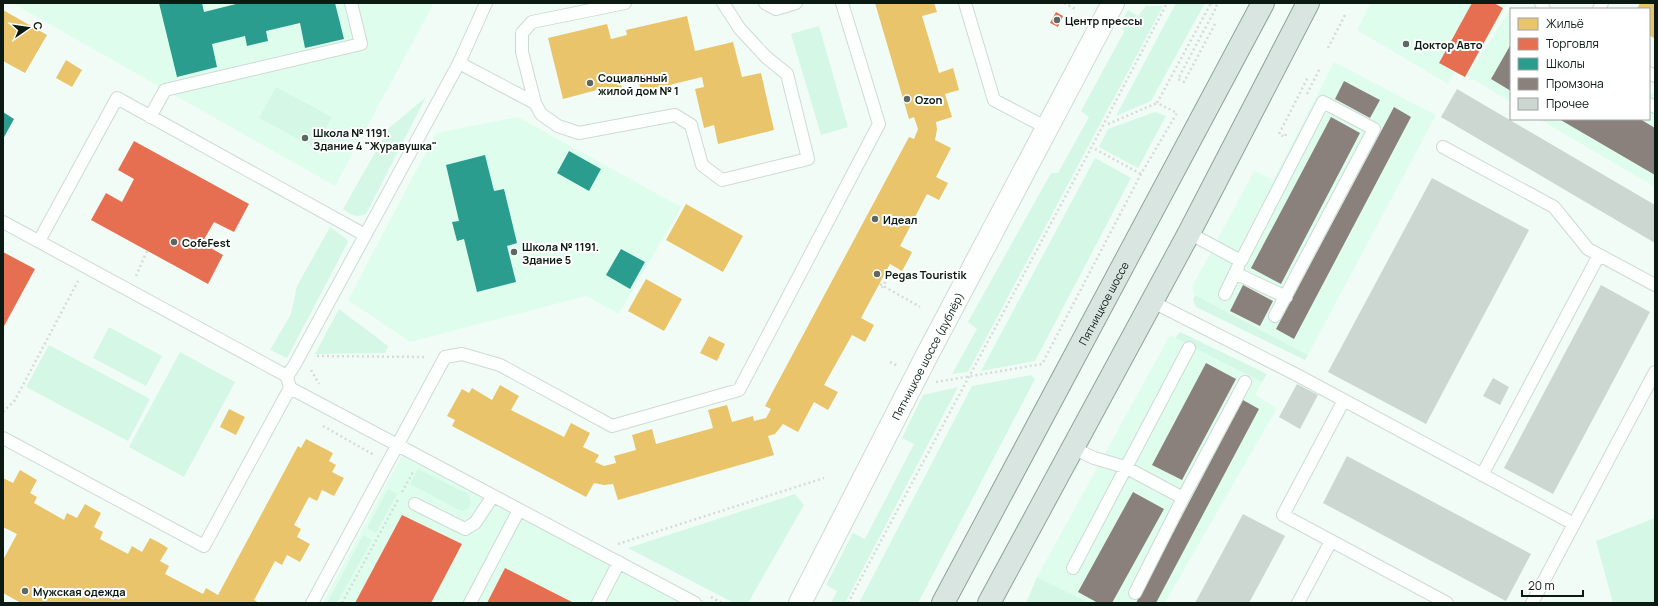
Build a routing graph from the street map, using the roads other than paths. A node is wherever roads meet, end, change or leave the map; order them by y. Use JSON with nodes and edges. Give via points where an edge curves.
{"nodes":[{"id":1,"x":351,"y":3,"type":"edge"},
{"id":2,"x":486,"y":3,"type":"edge"},
{"id":3,"x":625,"y":3,"type":"edge"},
{"id":4,"x":723,"y":3,"type":"edge"},
{"id":5,"x":765,"y":3,"type":"edge"},
{"id":6,"x":796,"y":3,"type":"edge"},
{"id":7,"x":842,"y":3,"type":"edge"},
{"id":8,"x":965,"y":3,"type":"edge"},
{"id":9,"x":1113,"y":3,"type":"edge"},
{"id":10,"x":1263,"y":3,"type":"edge"},
{"id":11,"x":1308,"y":3,"type":"edge"},
{"id":12,"x":459,"y":64,"type":"junction"},
{"id":13,"x":535,"y":104,"type":"junction"},
{"id":14,"x":150,"y":117,"type":"junction"},
{"id":15,"x":1047,"y":128,"type":"junction"},
{"id":16,"x":1442,"y":147,"type":"dead end"},
{"id":17,"x":3,"y":222,"type":"edge"},
{"id":18,"x":1189,"y":233,"type":"junction"},
{"id":19,"x":365,"y":235,"type":"junction"},
{"id":20,"x":39,"y":241,"type":"junction"},
{"id":21,"x":1599,"y":255,"type":"junction"},
{"id":22,"x":1241,"y":261,"type":"junction"},
{"id":23,"x":1235,"y":273,"type":"junction"},
{"id":24,"x":1655,"y":285,"type":"edge"},
{"id":25,"x":1225,"y":294,"type":"dead end"},
{"id":26,"x":1286,"y":297,"type":"junction"},
{"id":27,"x":1151,"y":301,"type":"junction"},
{"id":28,"x":1275,"y":316,"type":"dead end"},
{"id":29,"x":1189,"y":348,"type":"dead end"},
{"id":30,"x":1655,"y":372,"type":"edge"},
{"id":31,"x":287,"y":376,"type":"junction"},
{"id":32,"x":1245,"y":382,"type":"dead end"},
{"id":33,"x":290,"y":388,"type":"junction"},
{"id":34,"x":1344,"y":400,"type":"junction"},
{"id":35,"x":3,"y":438,"type":"edge"},
{"id":36,"x":398,"y":445,"type":"junction"},
{"id":37,"x":1073,"y":448,"type":"junction"},
{"id":38,"x":1125,"y":467,"type":"junction"},
{"id":39,"x":1482,"y":475,"type":"junction"},
{"id":40,"x":493,"y":496,"type":"junction"},
{"id":41,"x":1183,"y":498,"type":"junction"},
{"id":42,"x":415,"y":504,"type":"dead end"},
{"id":43,"x":519,"y":510,"type":"junction"},
{"id":44,"x":1574,"y":524,"type":"junction"},
{"id":45,"x":1332,"y":541,"type":"junction"},
{"id":46,"x":619,"y":562,"type":"junction"},
{"id":47,"x":1073,"y":568,"type":"dead end"},
{"id":48,"x":1135,"y":593,"type":"dead end"},
{"id":49,"x":312,"y":603,"type":"edge"},
{"id":50,"x":470,"y":603,"type":"edge"},
{"id":51,"x":598,"y":603,"type":"edge"},
{"id":52,"x":695,"y":603,"type":"edge"},
{"id":53,"x":800,"y":603,"type":"edge"},
{"id":54,"x":943,"y":603,"type":"edge"},
{"id":55,"x":989,"y":603,"type":"edge"},
{"id":56,"x":1298,"y":603,"type":"edge"},
{"id":57,"x":1447,"y":603,"type":"edge"},
{"id":58,"x":1532,"y":603,"type":"edge"}],
"edges":[{"from":1,"to":14,"type":"lane","via":[[361,44],[165,90]]},
{"from":2,"to":12,"type":"lane"},
{"from":3,"to":13,"type":"lane","via":[[532,22],[522,33],[522,52]]},
{"from":4,"to":13,"type":"lane","via":[[740,29],[766,57],[787,74],[808,159],[722,180],[702,165],[691,125],[675,115],[579,133],[558,126],[541,114]]},
{"from":5,"to":6,"type":"lane","via":[[776,9]]},
{"from":7,"to":36,"type":"lane","via":[[879,124],[739,390],[612,426],[500,365],[462,354],[444,357]]},
{"from":8,"to":15,"type":"lane","via":[[994,100]]},
{"from":9,"to":15,"type":"street","name":"Пятницкое шоссе (дублёр)"},
{"from":10,"to":54,"type":"main road","name":"Пятницкое шоссе"},
{"from":11,"to":18,"type":"main road"},
{"from":12,"to":13,"type":"lane"},
{"from":12,"to":19,"type":"lane"},
{"from":14,"to":19,"type":"lane"},
{"from":14,"to":20,"type":"lane","via":[[117,98]]},
{"from":15,"to":53,"type":"street","name":"Пятницкое шоссе (дублёр)"},
{"from":16,"to":21,"type":"lane","via":[[1554,207],[1588,249]]},
{"from":17,"to":20,"type":"lane"},
{"from":18,"to":22,"type":"lane"},
{"from":18,"to":27,"type":"main road"},
{"from":19,"to":31,"type":"lane"},
{"from":20,"to":31,"type":"lane"},
{"from":21,"to":24,"type":"lane"},
{"from":21,"to":39,"type":"lane"},
{"from":22,"to":23,"type":"lane"},
{"from":22,"to":26,"type":"lane","via":[[1323,102],[1374,129]]},
{"from":23,"to":25,"type":"lane"},
{"from":23,"to":26,"type":"lane"},
{"from":26,"to":28,"type":"lane"},
{"from":27,"to":34,"type":"lane"},
{"from":27,"to":37,"type":"main road"},
{"from":29,"to":38,"type":"lane"},
{"from":30,"to":44,"type":"lane"},
{"from":31,"to":33,"type":"lane"},
{"from":32,"to":41,"type":"lane"},
{"from":33,"to":35,"type":"lane","via":[[204,546]]},
{"from":33,"to":36,"type":"lane"},
{"from":34,"to":39,"type":"lane"},
{"from":34,"to":45,"type":"lane","via":[[1283,515]]},
{"from":36,"to":40,"type":"lane"},
{"from":36,"to":49,"type":"lane"},
{"from":37,"to":38,"type":"lane","via":[[1094,458]]},
{"from":37,"to":55,"type":"main road"},
{"from":38,"to":41,"type":"lane"},
{"from":38,"to":47,"type":"lane"},
{"from":39,"to":44,"type":"lane"},
{"from":40,"to":42,"type":"lane","via":[[474,523],[465,528]]},
{"from":40,"to":43,"type":"lane"},
{"from":41,"to":48,"type":"lane"},
{"from":43,"to":46,"type":"lane"},
{"from":43,"to":50,"type":"lane"},
{"from":44,"to":58,"type":"lane"},
{"from":45,"to":56,"type":"lane"},
{"from":45,"to":57,"type":"lane"},
{"from":46,"to":51,"type":"lane"},
{"from":46,"to":52,"type":"lane"}]}
